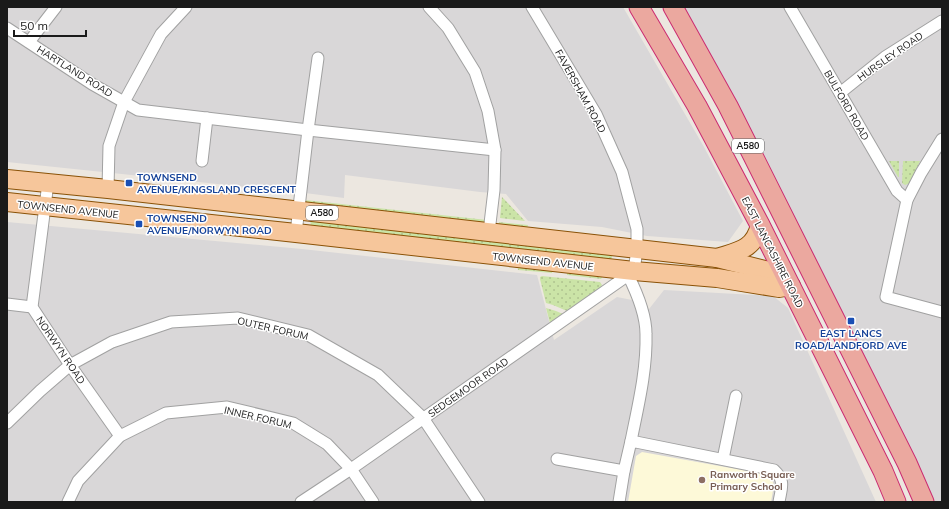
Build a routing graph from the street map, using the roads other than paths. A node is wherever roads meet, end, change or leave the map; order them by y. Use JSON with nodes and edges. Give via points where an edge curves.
{"nodes":[{"id":1,"x":56,"y":7,"type":"edge"},
{"id":2,"x":186,"y":7,"type":"edge"},
{"id":3,"x":429,"y":7,"type":"edge"},
{"id":4,"x":532,"y":7,"type":"edge"},
{"id":5,"x":639,"y":7,"type":"edge"},
{"id":6,"x":673,"y":7,"type":"edge"},
{"id":7,"x":790,"y":7,"type":"edge"},
{"id":8,"x":942,"y":21,"type":"edge"},
{"id":9,"x":7,"y":28,"type":"edge"},
{"id":10,"x":29,"y":42,"type":"junction"},
{"id":11,"x":318,"y":58,"type":"dead end"},
{"id":12,"x":840,"y":93,"type":"junction"},
{"id":13,"x":124,"y":102,"type":"junction"},
{"id":14,"x":207,"y":118,"type":"junction"},
{"id":15,"x":308,"y":130,"type":"junction"},
{"id":16,"x":942,"y":139,"type":"edge"},
{"id":17,"x":495,"y":150,"type":"junction"},
{"id":18,"x":202,"y":161,"type":"dead end"},
{"id":19,"x":7,"y":179,"type":"edge"},
{"id":20,"x":48,"y":183,"type":"junction"},
{"id":21,"x":108,"y":189,"type":"junction"},
{"id":22,"x":907,"y":200,"type":"junction"},
{"id":23,"x":7,"y":202,"type":"edge"},
{"id":24,"x":45,"y":206,"type":"junction"},
{"id":25,"x":299,"y":210,"type":"junction"},
{"id":26,"x":760,"y":225,"type":"junction"},
{"id":27,"x":489,"y":232,"type":"junction"},
{"id":28,"x":296,"y":233,"type":"junction"},
{"id":29,"x":637,"y":249,"type":"junction"},
{"id":30,"x":801,"y":252,"type":"junction"},
{"id":31,"x":716,"y":258,"type":"junction"},
{"id":32,"x":631,"y":273,"type":"junction"},
{"id":33,"x":791,"y":280,"type":"junction"},
{"id":34,"x":819,"y":287,"type":"junction"},
{"id":35,"x":7,"y":304,"type":"edge"},
{"id":36,"x":32,"y":307,"type":"junction"},
{"id":37,"x":942,"y":312,"type":"edge"},
{"id":38,"x":70,"y":364,"type":"junction"},
{"id":39,"x":736,"y":396,"type":"dead end"},
{"id":40,"x":423,"y":418,"type":"junction"},
{"id":41,"x":7,"y":423,"type":"edge"},
{"id":42,"x":120,"y":436,"type":"junction"},
{"id":43,"x":631,"y":441,"type":"junction"},
{"id":44,"x":556,"y":459,"type":"dead end"},
{"id":45,"x":723,"y":459,"type":"junction"},
{"id":46,"x":351,"y":469,"type":"junction"},
{"id":47,"x":624,"y":471,"type":"junction"},
{"id":48,"x":68,"y":502,"type":"edge"},
{"id":49,"x":301,"y":502,"type":"edge"},
{"id":50,"x":373,"y":502,"type":"edge"},
{"id":51,"x":479,"y":502,"type":"edge"},
{"id":52,"x":619,"y":502,"type":"edge"},
{"id":53,"x":779,"y":502,"type":"edge"},
{"id":54,"x":896,"y":502,"type":"edge"},
{"id":55,"x":924,"y":502,"type":"edge"}],
"edges":[{"from":1,"to":10,"type":"street"},
{"from":2,"to":13,"type":"street","via":[[161,34]]},
{"from":3,"to":17,"type":"street","via":[[448,28],[475,72],[488,111]]},
{"from":4,"to":29,"type":"street","name":"FAVERSHAM ROAD","via":[[596,114],[622,172],[637,229]]},
{"from":5,"to":26,"type":"highway","name":"EAST LANCASHIRE ROAD","number":"A580","via":[[697,106]]},
{"from":6,"to":30,"type":"highway","number":"A580","via":[[728,106]]},
{"from":7,"to":12,"type":"street","name":"BULFORD ROAD"},
{"from":8,"to":12,"type":"street","name":"HURSLEY ROAD","via":[[885,57]]},
{"from":9,"to":10,"type":"street","name":"HARTLAND ROAD"},
{"from":10,"to":13,"type":"street","name":"HARTLAND ROAD"},
{"from":11,"to":15,"type":"street"},
{"from":12,"to":22,"type":"street","name":"BULFORD ROAD","via":[[898,191]]},
{"from":13,"to":14,"type":"street","name":"HARTLAND ROAD","via":[[138,110]]},
{"from":13,"to":21,"type":"street","via":[[109,146]]},
{"from":14,"to":15,"type":"street","name":"HARTLAND ROAD"},
{"from":14,"to":18,"type":"street"},
{"from":15,"to":17,"type":"street","name":"HARTLAND ROAD"},
{"from":15,"to":25,"type":"street"},
{"from":16,"to":22,"type":"street"},
{"from":17,"to":27,"type":"street"},
{"from":19,"to":20,"type":"main road","number":"A580"},
{"from":20,"to":21,"type":"main road","number":"A580"},
{"from":20,"to":24,"type":"street","name":"NORWYN ROAD"},
{"from":21,"to":25,"type":"main road","number":"A580"},
{"from":22,"to":37,"type":"street","via":[[886,297]]},
{"from":23,"to":24,"type":"main road","name":"TOWNSEND AVENUE","number":"A580"},
{"from":24,"to":28,"type":"main road","name":"TOWNSEND AVENUE","number":"A580"},
{"from":24,"to":36,"type":"street","name":"NORWYN ROAD"},
{"from":25,"to":27,"type":"main road","number":"A580"},
{"from":25,"to":28,"type":"street"},
{"from":26,"to":31,"type":"main road","via":[[753,243]]},
{"from":26,"to":33,"type":"highway","name":"EAST LANCASHIRE ROAD","number":"A580"},
{"from":27,"to":29,"type":"main road","number":"A580"},
{"from":28,"to":32,"type":"main road","name":"TOWNSEND AVENUE","number":"A580"},
{"from":29,"to":31,"type":"main road","number":"A580"},
{"from":29,"to":32,"type":"street","name":"FAVERSHAM ROAD"},
{"from":30,"to":33,"type":"highway","via":[[801,266]]},
{"from":30,"to":34,"type":"highway","number":"A580"},
{"from":31,"to":33,"type":"main road","number":"A580"},
{"from":32,"to":33,"type":"main road","name":"TOWNSEND AVENUE","number":"A580","via":[[717,278],[779,288]]},
{"from":32,"to":40,"type":"street","name":"SEDGEMOOR ROAD"},
{"from":32,"to":43,"type":"street","via":[[646,333],[645,371]]},
{"from":33,"to":34,"type":"highway","number":"A580"},
{"from":33,"to":54,"type":"highway","name":"EAST LANCASHIRE ROAD","number":"A580"},
{"from":34,"to":55,"type":"highway","number":"A580"},
{"from":35,"to":36,"type":"street"},
{"from":36,"to":38,"type":"street","name":"NORWYN ROAD"},
{"from":38,"to":40,"type":"street","name":"OUTER FORUM","via":[[112,342],[171,322],[238,318],[308,334],[378,375]]},
{"from":38,"to":41,"type":"street","name":"OUTER FORUM"},
{"from":38,"to":42,"type":"street","name":"NORWYN ROAD"},
{"from":39,"to":45,"type":"street"},
{"from":40,"to":46,"type":"street","name":"SEDGEMOOR ROAD"},
{"from":40,"to":51,"type":"street","name":"OUTER FORUM"},
{"from":42,"to":46,"type":"street","name":"INNER FORUM","via":[[166,413],[227,408],[293,423],[327,444]]},
{"from":42,"to":48,"type":"street","name":"INNER FORUM","via":[[78,481]]},
{"from":43,"to":45,"type":"street"},
{"from":43,"to":47,"type":"street"},
{"from":44,"to":47,"type":"street"},
{"from":45,"to":53,"type":"street","via":[[774,470],[782,483]]},
{"from":46,"to":49,"type":"street","name":"SEDGEMOOR ROAD"},
{"from":46,"to":50,"type":"street","name":"INNER FORUM"},
{"from":47,"to":52,"type":"street"}]}
